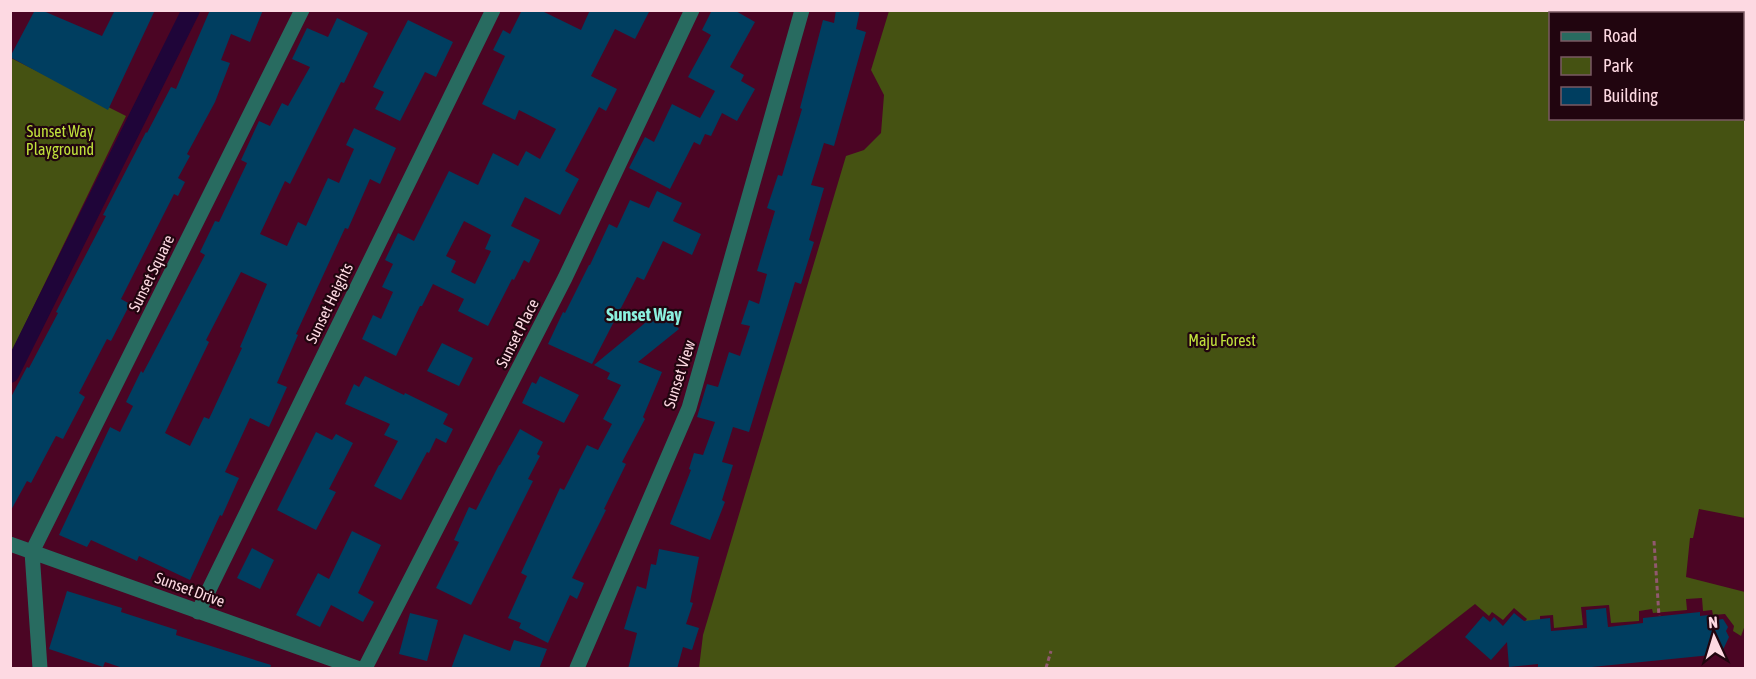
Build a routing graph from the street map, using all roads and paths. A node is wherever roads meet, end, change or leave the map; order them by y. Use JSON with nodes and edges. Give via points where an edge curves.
{"nodes":[{"id":1,"x":302,"y":10,"type":"edge"},
{"id":2,"x":493,"y":10,"type":"edge"},
{"id":3,"x":692,"y":10,"type":"edge"},
{"id":4,"x":802,"y":10,"type":"edge"},
{"id":5,"x":1654,"y":541,"type":"dead end"},
{"id":6,"x":10,"y":544,"type":"edge"},
{"id":7,"x":32,"y":552,"type":"junction"},
{"id":8,"x":198,"y":612,"type":"junction"},
{"id":9,"x":1659,"y":616,"type":"dead end"},
{"id":10,"x":1051,"y":651,"type":"dead end"},
{"id":11,"x":40,"y":669,"type":"edge"},
{"id":12,"x":357,"y":669,"type":"edge"},
{"id":13,"x":365,"y":669,"type":"edge"},
{"id":14,"x":577,"y":669,"type":"edge"},
{"id":15,"x":1046,"y":669,"type":"edge"}],
"edges":[{"from":1,"to":7,"type":"street","name":"Sunset Square"},
{"from":2,"to":8,"type":"street","name":"Sunset Heights"},
{"from":3,"to":13,"type":"street","name":"Sunset Place","via":[[565,278]]},
{"from":4,"to":14,"type":"street","name":"Sunset View","via":[[689,408]]},
{"from":5,"to":9,"type":"path"},
{"from":6,"to":7,"type":"street","name":"Sunset Drive"},
{"from":7,"to":8,"type":"street","name":"Sunset Drive"},
{"from":7,"to":11,"type":"street"},
{"from":8,"to":12,"type":"street","name":"Sunset Drive"},
{"from":10,"to":15,"type":"path"}]}
